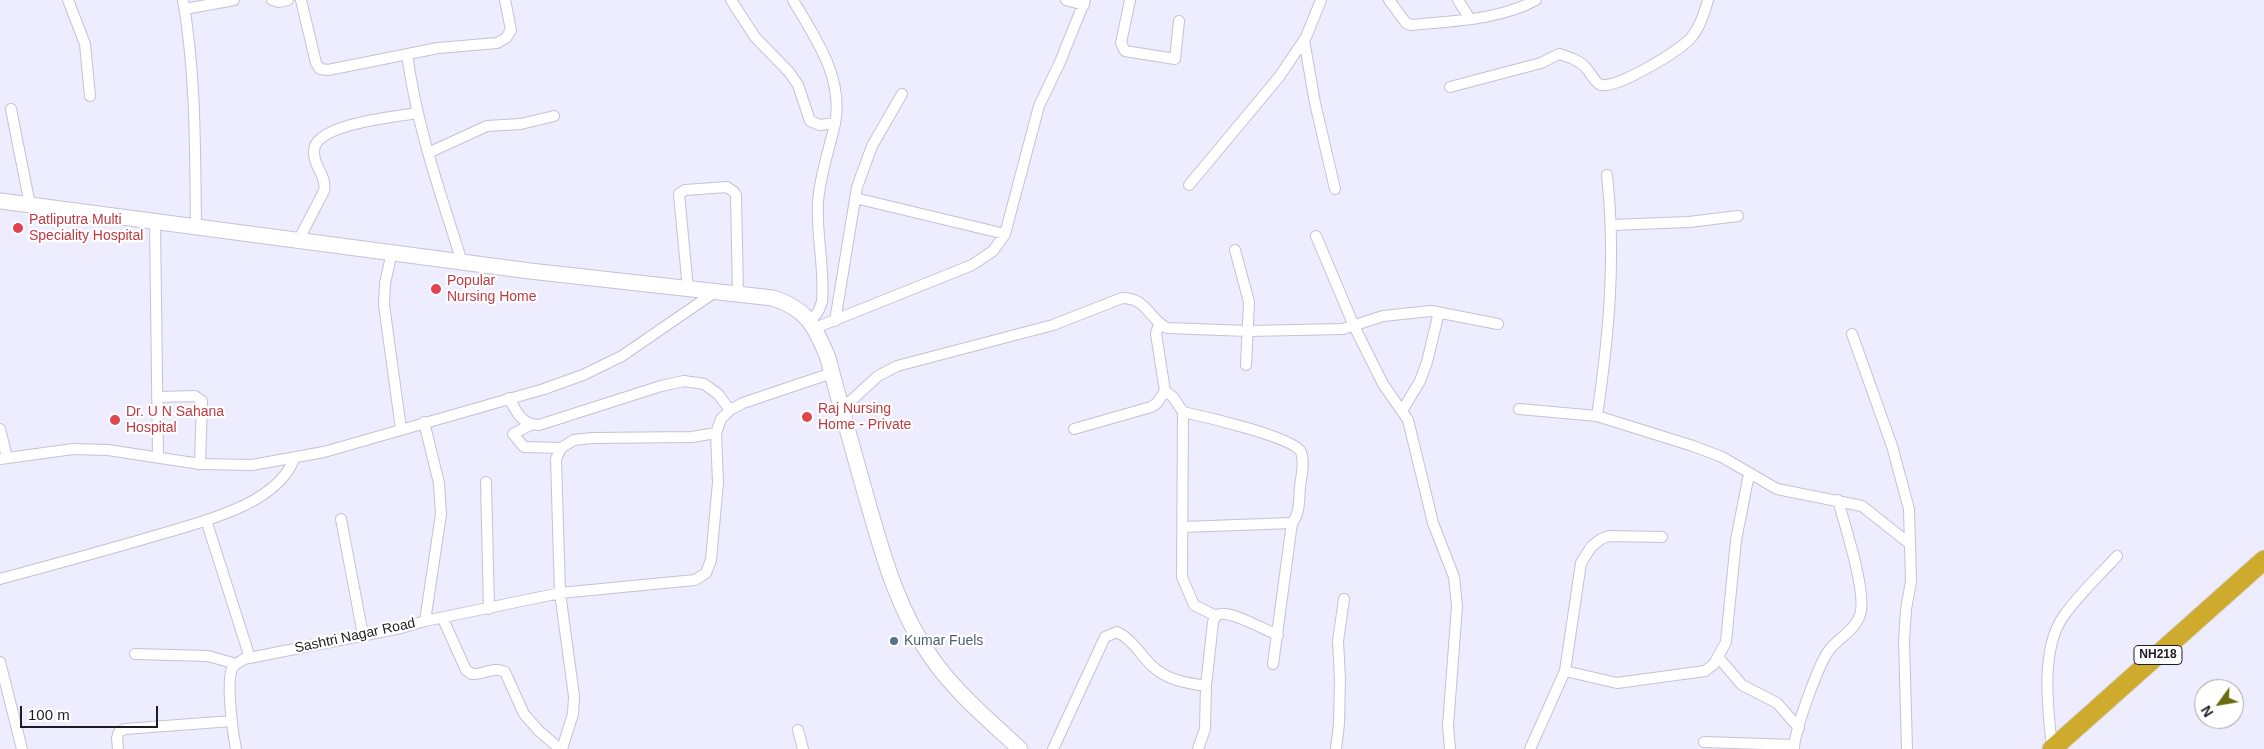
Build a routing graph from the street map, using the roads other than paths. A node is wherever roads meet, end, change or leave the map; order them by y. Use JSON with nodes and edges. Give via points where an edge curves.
{"nodes":[{"id":1,"x":68,"y":0,"type":"edge"},
{"id":2,"x":234,"y":0,"type":"edge"},
{"id":3,"x":272,"y":0,"type":"edge"},
{"id":4,"x":288,"y":0,"type":"edge"},
{"id":5,"x":301,"y":0,"type":"edge"},
{"id":6,"x":505,"y":0,"type":"edge"},
{"id":7,"x":731,"y":0,"type":"edge"},
{"id":8,"x":793,"y":0,"type":"edge"},
{"id":9,"x":1066,"y":0,"type":"edge"},
{"id":10,"x":1130,"y":0,"type":"edge"},
{"id":11,"x":1389,"y":0,"type":"edge"},
{"id":12,"x":1458,"y":0,"type":"edge"},
{"id":13,"x":1536,"y":0,"type":"edge"},
{"id":14,"x":1708,"y":0,"type":"edge"},
{"id":15,"x":1320,"y":1,"type":"edge"},
{"id":16,"x":1085,"y":2,"type":"edge"},
{"id":17,"x":184,"y":4,"type":"edge"},
{"id":18,"x":1520,"y":4,"type":"edge"},
{"id":19,"x":1470,"y":19,"type":"junction"},
{"id":20,"x":1179,"y":21,"type":"dead end"},
{"id":21,"x":1304,"y":40,"type":"junction"},
{"id":22,"x":407,"y":54,"type":"junction"},
{"id":23,"x":1450,"y":87,"type":"dead end"},
{"id":24,"x":902,"y":94,"type":"dead end"},
{"id":25,"x":90,"y":96,"type":"dead end"},
{"id":26,"x":11,"y":109,"type":"dead end"},
{"id":27,"x":417,"y":113,"type":"junction"},
{"id":28,"x":554,"y":116,"type":"dead end"},
{"id":29,"x":835,"y":124,"type":"junction"},
{"id":30,"x":428,"y":153,"type":"junction"},
{"id":31,"x":1607,"y":176,"type":"dead end"},
{"id":32,"x":1188,"y":185,"type":"dead end"},
{"id":33,"x":1335,"y":189,"type":"dead end"},
{"id":34,"x":855,"y":198,"type":"junction"},
{"id":35,"x":0,"y":202,"type":"edge"},
{"id":36,"x":30,"y":206,"type":"junction"},
{"id":37,"x":1738,"y":216,"type":"dead end"},
{"id":38,"x":155,"y":221,"type":"junction"},
{"id":39,"x":196,"y":226,"type":"junction"},
{"id":40,"x":1612,"y":226,"type":"junction"},
{"id":41,"x":1005,"y":234,"type":"junction"},
{"id":42,"x":1316,"y":236,"type":"dead end"},
{"id":43,"x":298,"y":239,"type":"junction"},
{"id":44,"x":1235,"y":250,"type":"dead end"},
{"id":45,"x":392,"y":252,"type":"junction"},
{"id":46,"x":462,"y":262,"type":"junction"},
{"id":47,"x":688,"y":289,"type":"junction"},
{"id":48,"x":715,"y":292,"type":"junction"},
{"id":49,"x":738,"y":294,"type":"junction"},
{"id":50,"x":1439,"y":312,"type":"junction"},
{"id":51,"x":835,"y":322,"type":"junction"},
{"id":52,"x":812,"y":324,"type":"junction"},
{"id":53,"x":1159,"y":324,"type":"junction"},
{"id":54,"x":1498,"y":324,"type":"dead end"},
{"id":55,"x":1354,"y":326,"type":"junction"},
{"id":56,"x":1248,"y":331,"type":"junction"},
{"id":57,"x":1852,"y":334,"type":"dead end"},
{"id":58,"x":1246,"y":365,"type":"dead end"},
{"id":59,"x":832,"y":373,"type":"junction"},
{"id":60,"x":1165,"y":391,"type":"junction"},
{"id":61,"x":157,"y":396,"type":"junction"},
{"id":62,"x":509,"y":398,"type":"junction"},
{"id":63,"x":842,"y":409,"type":"junction"},
{"id":64,"x":1519,"y":409,"type":"dead end"},
{"id":65,"x":730,"y":410,"type":"junction"},
{"id":66,"x":1402,"y":411,"type":"junction"},
{"id":67,"x":1183,"y":412,"type":"junction"},
{"id":68,"x":1597,"y":416,"type":"junction"},
{"id":69,"x":424,"y":422,"type":"junction"},
{"id":70,"x":530,"y":425,"type":"junction"},
{"id":71,"x":0,"y":429,"type":"edge"},
{"id":72,"x":401,"y":429,"type":"junction"},
{"id":73,"x":1074,"y":429,"type":"dead end"},
{"id":74,"x":716,"y":433,"type":"junction"},
{"id":75,"x":561,"y":448,"type":"junction"},
{"id":76,"x":158,"y":457,"type":"junction"},
{"id":77,"x":4,"y":458,"type":"edge"},
{"id":78,"x":294,"y":459,"type":"junction"},
{"id":79,"x":200,"y":464,"type":"junction"},
{"id":80,"x":1749,"y":474,"type":"junction"},
{"id":81,"x":486,"y":482,"type":"dead end"},
{"id":82,"x":1838,"y":500,"type":"junction"},
{"id":83,"x":341,"y":519,"type":"dead end"},
{"id":84,"x":206,"y":520,"type":"junction"},
{"id":85,"x":1292,"y":523,"type":"junction"},
{"id":86,"x":1183,"y":527,"type":"junction"},
{"id":87,"x":1662,"y":537,"type":"dead end"},
{"id":88,"x":1910,"y":544,"type":"junction"},
{"id":89,"x":2116,"y":556,"type":"dead end"},
{"id":90,"x":2264,"y":560,"type":"edge"},
{"id":91,"x":2264,"y":577,"type":"edge"},
{"id":92,"x":0,"y":579,"type":"edge"},
{"id":93,"x":560,"y":593,"type":"junction"},
{"id":94,"x":1344,"y":599,"type":"dead end"},
{"id":95,"x":489,"y":609,"type":"junction"},
{"id":96,"x":1216,"y":616,"type":"junction"},
{"id":97,"x":442,"y":619,"type":"junction"},
{"id":98,"x":425,"y":621,"type":"junction"},
{"id":99,"x":363,"y":635,"type":"junction"},
{"id":100,"x":1278,"y":635,"type":"junction"},
{"id":101,"x":135,"y":654,"type":"dead end"},
{"id":102,"x":1718,"y":657,"type":"junction"},
{"id":103,"x":250,"y":658,"type":"junction"},
{"id":104,"x":0,"y":662,"type":"edge"},
{"id":105,"x":236,"y":664,"type":"junction"},
{"id":106,"x":1273,"y":664,"type":"dead end"},
{"id":107,"x":1564,"y":671,"type":"junction"},
{"id":108,"x":1206,"y":686,"type":"junction"},
{"id":109,"x":232,"y":722,"type":"junction"},
{"id":110,"x":1798,"y":728,"type":"junction"},
{"id":111,"x":798,"y":730,"type":"dead end"},
{"id":112,"x":1704,"y":742,"type":"dead end"},
{"id":113,"x":1794,"y":747,"type":"edge"},
{"id":114,"x":22,"y":749,"type":"edge"},
{"id":115,"x":118,"y":749,"type":"edge"},
{"id":116,"x":236,"y":749,"type":"edge"},
{"id":117,"x":561,"y":749,"type":"edge"},
{"id":118,"x":803,"y":749,"type":"edge"},
{"id":119,"x":1020,"y":749,"type":"edge"},
{"id":120,"x":1053,"y":749,"type":"edge"},
{"id":121,"x":1198,"y":749,"type":"edge"},
{"id":122,"x":1336,"y":749,"type":"edge"},
{"id":123,"x":1450,"y":749,"type":"edge"},
{"id":124,"x":1530,"y":749,"type":"edge"},
{"id":125,"x":1907,"y":749,"type":"edge"},
{"id":126,"x":2052,"y":749,"type":"edge"},
{"id":127,"x":2071,"y":749,"type":"edge"}],
"edges":[{"from":1,"to":25,"type":"street","via":[[85,44]]},
{"from":2,"to":17,"type":"street"},
{"from":3,"to":4,"type":"street"},
{"from":5,"to":22,"type":"street","via":[[320,69]]},
{"from":6,"to":22,"type":"street","via":[[511,30],[497,43],[467,44]]},
{"from":7,"to":29,"type":"street","via":[[755,37],[790,72],[810,121],[820,125]]},
{"from":8,"to":29,"type":"street","via":[[826,56],[837,102]]},
{"from":9,"to":16,"type":"street"},
{"from":10,"to":20,"type":"street","via":[[1121,44],[1125,51],[1175,59]]},
{"from":11,"to":19,"type":"street","via":[[1410,25]]},
{"from":12,"to":19,"type":"street"},
{"from":13,"to":18,"type":"street"},
{"from":14,"to":23,"type":"street","via":[[1699,26],[1690,39],[1653,65],[1609,86],[1600,84],[1579,62],[1559,54],[1541,63]]},
{"from":15,"to":21,"type":"street"},
{"from":16,"to":41,"type":"street","via":[[1039,106]]},
{"from":17,"to":39,"type":"street","via":[[195,130]]},
{"from":18,"to":19,"type":"street"},
{"from":21,"to":32,"type":"street","via":[[1279,77]]},
{"from":21,"to":33,"type":"street"},
{"from":22,"to":27,"type":"street"},
{"from":24,"to":34,"type":"street","via":[[864,164]]},
{"from":26,"to":36,"type":"street"},
{"from":27,"to":30,"type":"street"},
{"from":27,"to":43,"type":"street","via":[[344,127],[327,132],[318,140],[314,157],[326,183]]},
{"from":28,"to":30,"type":"street","via":[[521,124],[487,126]]},
{"from":29,"to":52,"type":"street","via":[[818,202],[823,291],[822,302]]},
{"from":30,"to":46,"type":"street"},
{"from":31,"to":40,"type":"street"},
{"from":34,"to":41,"type":"street"},
{"from":34,"to":51,"type":"street"},
{"from":35,"to":36,"type":"main road"},
{"from":36,"to":38,"type":"main road"},
{"from":37,"to":40,"type":"street"},
{"from":38,"to":39,"type":"main road"},
{"from":38,"to":61,"type":"street"},
{"from":39,"to":43,"type":"main road"},
{"from":40,"to":68,"type":"street","via":[[1612,296]]},
{"from":41,"to":51,"type":"street","via":[[993,251],[972,265]]},
{"from":42,"to":55,"type":"street"},
{"from":43,"to":45,"type":"main road"},
{"from":44,"to":56,"type":"street","via":[[1249,302]]},
{"from":45,"to":46,"type":"main road"},
{"from":45,"to":72,"type":"street","via":[[384,305]]},
{"from":46,"to":47,"type":"main road"},
{"from":47,"to":48,"type":"main road"},
{"from":47,"to":49,"type":"street","via":[[679,194],[685,190],[727,187],[736,195]]},
{"from":48,"to":49,"type":"main road"},
{"from":48,"to":62,"type":"street","via":[[622,356],[583,375]]},
{"from":49,"to":52,"type":"main road","via":[[787,302],[798,308]]},
{"from":50,"to":54,"type":"street"},
{"from":50,"to":55,"type":"street","via":[[1383,316]]},
{"from":50,"to":66,"type":"street","via":[[1428,362]]},
{"from":51,"to":52,"type":"street"},
{"from":52,"to":59,"type":"main road"},
{"from":53,"to":56,"type":"street","via":[[1167,328]]},
{"from":53,"to":60,"type":"street","via":[[1156,334]]},
{"from":53,"to":63,"type":"street","via":[[1140,302],[1122,298],[1053,325],[896,366],[878,376]]},
{"from":55,"to":56,"type":"street"},
{"from":55,"to":66,"type":"street","via":[[1383,384]]},
{"from":56,"to":58,"type":"street"},
{"from":57,"to":88,"type":"street","via":[[1902,482],[1909,509]]},
{"from":59,"to":63,"type":"main road"},
{"from":59,"to":65,"type":"street"},
{"from":60,"to":67,"type":"street"},
{"from":60,"to":73,"type":"street","via":[[1151,407]]},
{"from":61,"to":76,"type":"street"},
{"from":61,"to":79,"type":"street","via":[[196,396],[202,401]]},
{"from":62,"to":69,"type":"street"},
{"from":62,"to":70,"type":"street","via":[[520,419]]},
{"from":63,"to":119,"type":"main road","via":[[881,549],[913,629],[955,687]]},
{"from":64,"to":68,"type":"street"},
{"from":65,"to":70,"type":"street","via":[[718,394],[704,384],[684,381],[540,425]]},
{"from":65,"to":74,"type":"street"},
{"from":66,"to":123,"type":"street","via":[[1408,420],[1433,523],[1454,576],[1457,606],[1448,726]]},
{"from":67,"to":85,"type":"street","via":[[1290,442],[1299,450],[1302,462],[1298,510]]},
{"from":67,"to":86,"type":"street"},
{"from":68,"to":80,"type":"street","via":[[1722,457]]},
{"from":69,"to":72,"type":"street"},
{"from":69,"to":98,"type":"street","via":[[439,483],[441,514]]},
{"from":70,"to":75,"type":"street","via":[[513,434],[524,447]]},
{"from":71,"to":77,"type":"street"},
{"from":72,"to":78,"type":"street"},
{"from":74,"to":75,"type":"street","via":[[666,438],[592,438],[574,440]]},
{"from":74,"to":93,"type":"street","name":"Sashtri Nagar Road","via":[[718,482],[711,560],[706,573],[695,580]]},
{"from":75,"to":93,"type":"street","via":[[556,459]]},
{"from":76,"to":77,"type":"street","via":[[108,450],[73,450]]},
{"from":76,"to":79,"type":"street"},
{"from":78,"to":79,"type":"street","via":[[252,465]]},
{"from":78,"to":84,"type":"street","via":[[290,470],[272,487],[247,504]]},
{"from":80,"to":82,"type":"street","via":[[1777,489]]},
{"from":80,"to":102,"type":"street","via":[[1736,540],[1726,642]]},
{"from":81,"to":95,"type":"street"},
{"from":82,"to":88,"type":"street","via":[[1862,506]]},
{"from":82,"to":110,"type":"street","via":[[1853,558],[1861,613],[1824,657]]},
{"from":83,"to":99,"type":"street"},
{"from":84,"to":92,"type":"street"},
{"from":84,"to":103,"type":"street"},
{"from":85,"to":86,"type":"street"},
{"from":85,"to":100,"type":"street"},
{"from":86,"to":96,"type":"street","via":[[1184,587],[1194,605]]},
{"from":87,"to":107,"type":"street","via":[[1609,536],[1601,539],[1584,556]]},
{"from":88,"to":125,"type":"street","via":[[1911,582],[1904,641]]},
{"from":89,"to":126,"type":"street","via":[[2062,617],[2056,632],[2048,681]]},
{"from":90,"to":126,"type":"highway","number":"NH218"},
{"from":91,"to":127,"type":"highway","number":"NH218"},
{"from":93,"to":95,"type":"street","name":"Sashtri Nagar Road"},
{"from":93,"to":117,"type":"street","via":[[574,696],[573,714]]},
{"from":94,"to":122,"type":"street","via":[[1337,649],[1340,679]]},
{"from":95,"to":97,"type":"street","name":"Sashtri Nagar Road"},
{"from":96,"to":100,"type":"street","via":[[1222,613],[1231,615]]},
{"from":96,"to":108,"type":"street"},
{"from":97,"to":98,"type":"street","name":"Sashtri Nagar Road"},
{"from":97,"to":117,"type":"street","via":[[466,670],[472,674],[500,669],[505,672],[524,714],[539,732]]},
{"from":98,"to":99,"type":"street","name":"Sashtri Nagar Road"},
{"from":99,"to":103,"type":"street","name":"Sashtri Nagar Road"},
{"from":100,"to":106,"type":"street"},
{"from":101,"to":105,"type":"street","via":[[208,656]]},
{"from":102,"to":107,"type":"street","via":[[1705,671],[1635,682],[1602,681]]},
{"from":102,"to":110,"type":"street","via":[[1742,685],[1777,703]]},
{"from":103,"to":105,"type":"street","name":"Sashtri Nagar Road"},
{"from":104,"to":114,"type":"street"},
{"from":105,"to":109,"type":"street","via":[[230,678]]},
{"from":107,"to":124,"type":"street"},
{"from":108,"to":120,"type":"street","via":[[1175,681],[1163,675],[1125,636],[1117,632],[1105,637]]},
{"from":108,"to":121,"type":"street","via":[[1204,729]]},
{"from":109,"to":115,"type":"street","via":[[125,729],[119,732]]},
{"from":109,"to":116,"type":"street"},
{"from":110,"to":113,"type":"street"},
{"from":111,"to":118,"type":"street"},
{"from":112,"to":113,"type":"street"}]}
